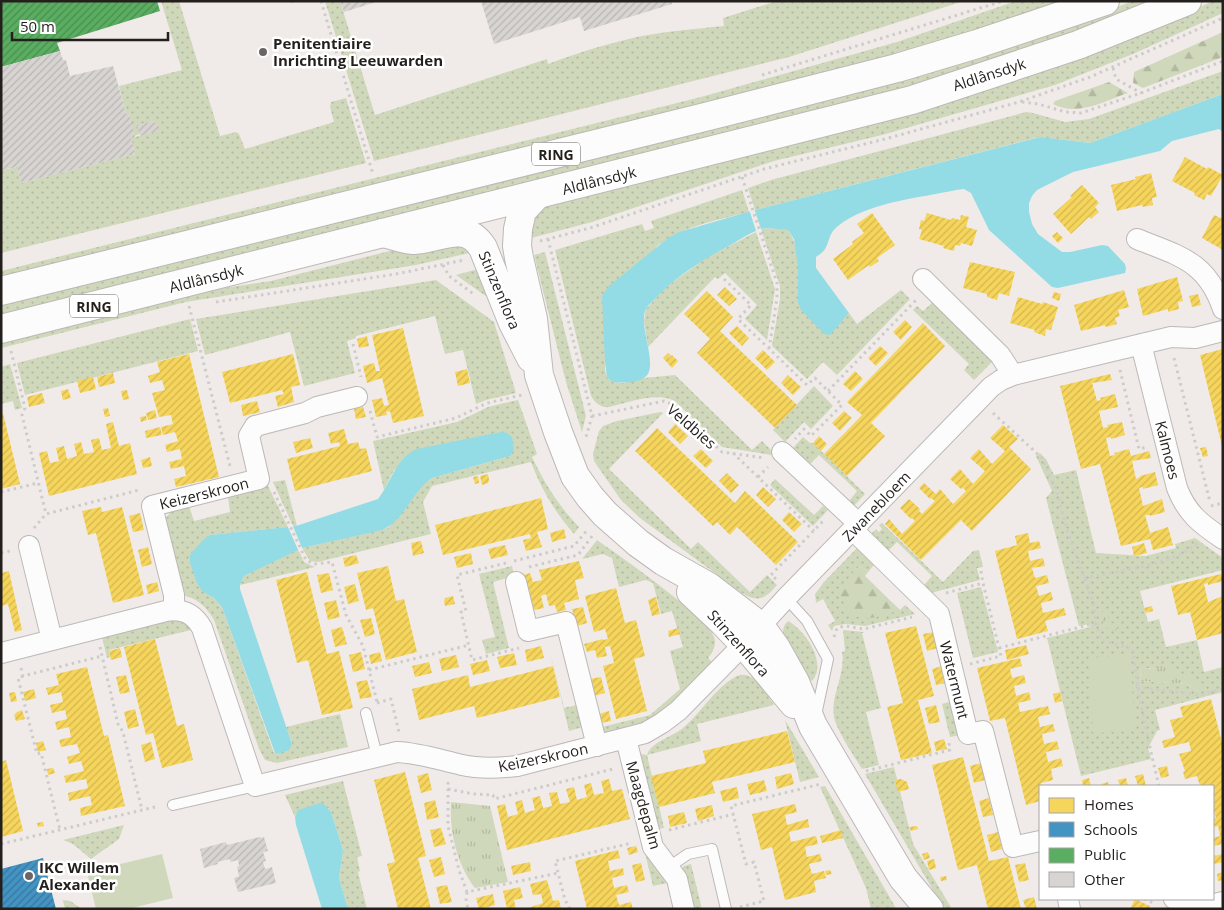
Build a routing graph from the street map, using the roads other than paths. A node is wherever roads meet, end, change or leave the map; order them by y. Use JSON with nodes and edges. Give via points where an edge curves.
{"nodes":[{"id":1,"x":1105,"y":1,"type":"edge"},
{"id":2,"x":1187,"y":1,"type":"edge"},
{"id":3,"x":536,"y":196,"type":"junction"},
{"id":4,"x":383,"y":233,"type":"junction"},
{"id":5,"x":1137,"y":239,"type":"dead end"},
{"id":6,"x":926,"y":283,"type":"road end"},
{"id":7,"x":1,"y":291,"type":"edge"},
{"id":8,"x":1223,"y":309,"type":"edge"},
{"id":9,"x":1223,"y":331,"type":"edge"},
{"id":10,"x":6,"y":340,"type":"edge"},
{"id":11,"x":1142,"y":344,"type":"junction"},
{"id":12,"x":1013,"y":375,"type":"junction"},
{"id":13,"x":541,"y":382,"type":"junction"},
{"id":14,"x":362,"y":396,"type":"road end"},
{"id":15,"x":779,"y":456,"type":"road end"},
{"id":16,"x":856,"y":527,"type":"junction"},
{"id":17,"x":1223,"y":539,"type":"edge"},
{"id":18,"x":29,"y":546,"type":"road end"},
{"id":19,"x":516,"y":582,"type":"road end"},
{"id":20,"x":788,"y":596,"type":"junction"},
{"id":21,"x":174,"y":610,"type":"junction"},
{"id":22,"x":752,"y":635,"type":"junction"},
{"id":23,"x":52,"y":640,"type":"junction"},
{"id":24,"x":9,"y":651,"type":"edge"},
{"id":25,"x":366,"y":714,"type":"road end"},
{"id":26,"x":813,"y":726,"type":"junction"},
{"id":27,"x":626,"y":739,"type":"junction"},
{"id":28,"x":598,"y":746,"type":"junction"},
{"id":29,"x":377,"y":756,"type":"junction"},
{"id":30,"x":255,"y":786,"type":"junction"},
{"id":31,"x":173,"y":806,"type":"road end"},
{"id":32,"x":1039,"y":841,"type":"edge"},
{"id":33,"x":669,"y":867,"type":"junction"},
{"id":34,"x":903,"y":878,"type":"junction"},
{"id":35,"x":1176,"y":900,"type":"edge"},
{"id":36,"x":1223,"y":902,"type":"edge"},
{"id":37,"x":684,"y":909,"type":"edge"},
{"id":38,"x":726,"y":909,"type":"edge"},
{"id":39,"x":912,"y":909,"type":"edge"},
{"id":40,"x":929,"y":909,"type":"edge"}],
"edges":[{"from":1,"to":7,"type":"main road","number":"RING","via":[[897,68]]},
{"from":2,"to":3,"type":"main road","name":"Aldlânsdyk","number":"RING","via":[[1078,45],[912,100]]},
{"from":3,"to":4,"type":"main road","name":"Aldlânsdyk","number":"RING"},
{"from":3,"to":13,"type":"main road","name":"Stinzenflora","via":[[522,211],[517,246],[533,319]]},
{"from":4,"to":10,"type":"main road","name":"Aldlânsdyk","number":"RING"},
{"from":4,"to":13,"type":"main road","name":"Stinzenflora","via":[[413,240],[460,232],[478,240]]},
{"from":5,"to":8,"type":"street","via":[[1200,270],[1215,288]]},
{"from":6,"to":12,"type":"street","via":[[1000,355]]},
{"from":9,"to":11,"type":"street","name":"Zwanebloem"},
{"from":11,"to":12,"type":"street","name":"Zwanebloem"},
{"from":11,"to":17,"type":"street","name":"Kalmoes","via":[[1182,501],[1200,523]]},
{"from":12,"to":16,"type":"street","name":"Zwanebloem","via":[[992,387]]},
{"from":13,"to":22,"type":"main road","name":"Stinzenflora","via":[[575,476],[590,497],[632,538],[663,561],[709,586]]},
{"from":14,"to":21,"type":"street","name":"Keizerskroon","via":[[255,426],[249,436],[260,480],[152,506],[174,595]]},
{"from":15,"to":16,"type":"street","via":[[839,505]]},
{"from":16,"to":20,"type":"street","name":"Zwanebloem"},
{"from":16,"to":32,"type":"street","name":"Watermunt","via":[[939,614],[968,734],[982,731],[1013,847]]},
{"from":18,"to":23,"type":"street"},
{"from":19,"to":28,"type":"street","name":"Keizerskroon","via":[[528,631],[566,622]]},
{"from":20,"to":22,"type":"street","name":"Zwanebloem"},
{"from":20,"to":26,"type":"lane","via":[[807,621],[828,659]]},
{"from":21,"to":23,"type":"street"},
{"from":21,"to":30,"type":"street","via":[[190,614],[202,628]]},
{"from":22,"to":26,"type":"main road","name":"Stinzenflora","via":[[780,688]]},
{"from":22,"to":27,"type":"street","name":"Keizerskroon","via":[[678,711],[645,733]]},
{"from":23,"to":24,"type":"street"},
{"from":25,"to":29,"type":"lane"},
{"from":26,"to":34,"type":"main road","name":"Stinzenflora"},
{"from":27,"to":28,"type":"street","name":"Keizerskroon"},
{"from":27,"to":33,"type":"street","name":"Maagdepalm","via":[[650,836],[657,854]]},
{"from":28,"to":29,"type":"street","name":"Keizerskroon","via":[[502,768],[475,767],[418,753]]},
{"from":29,"to":30,"type":"street","name":"Keizerskroon"},
{"from":30,"to":31,"type":"lane","name":"Keizerskroon"},
{"from":33,"to":37,"type":"street","name":"Maagdepalm","via":[[677,879]]},
{"from":33,"to":38,"type":"lane","name":"Maagdepalm","via":[[688,854],[712,849]]},
{"from":34,"to":39,"type":"main road","name":"Stinzenflora"},
{"from":34,"to":40,"type":"main road","name":"Stinzenflora"},
{"from":35,"to":36,"type":"street","via":[[1196,908]]}]}
